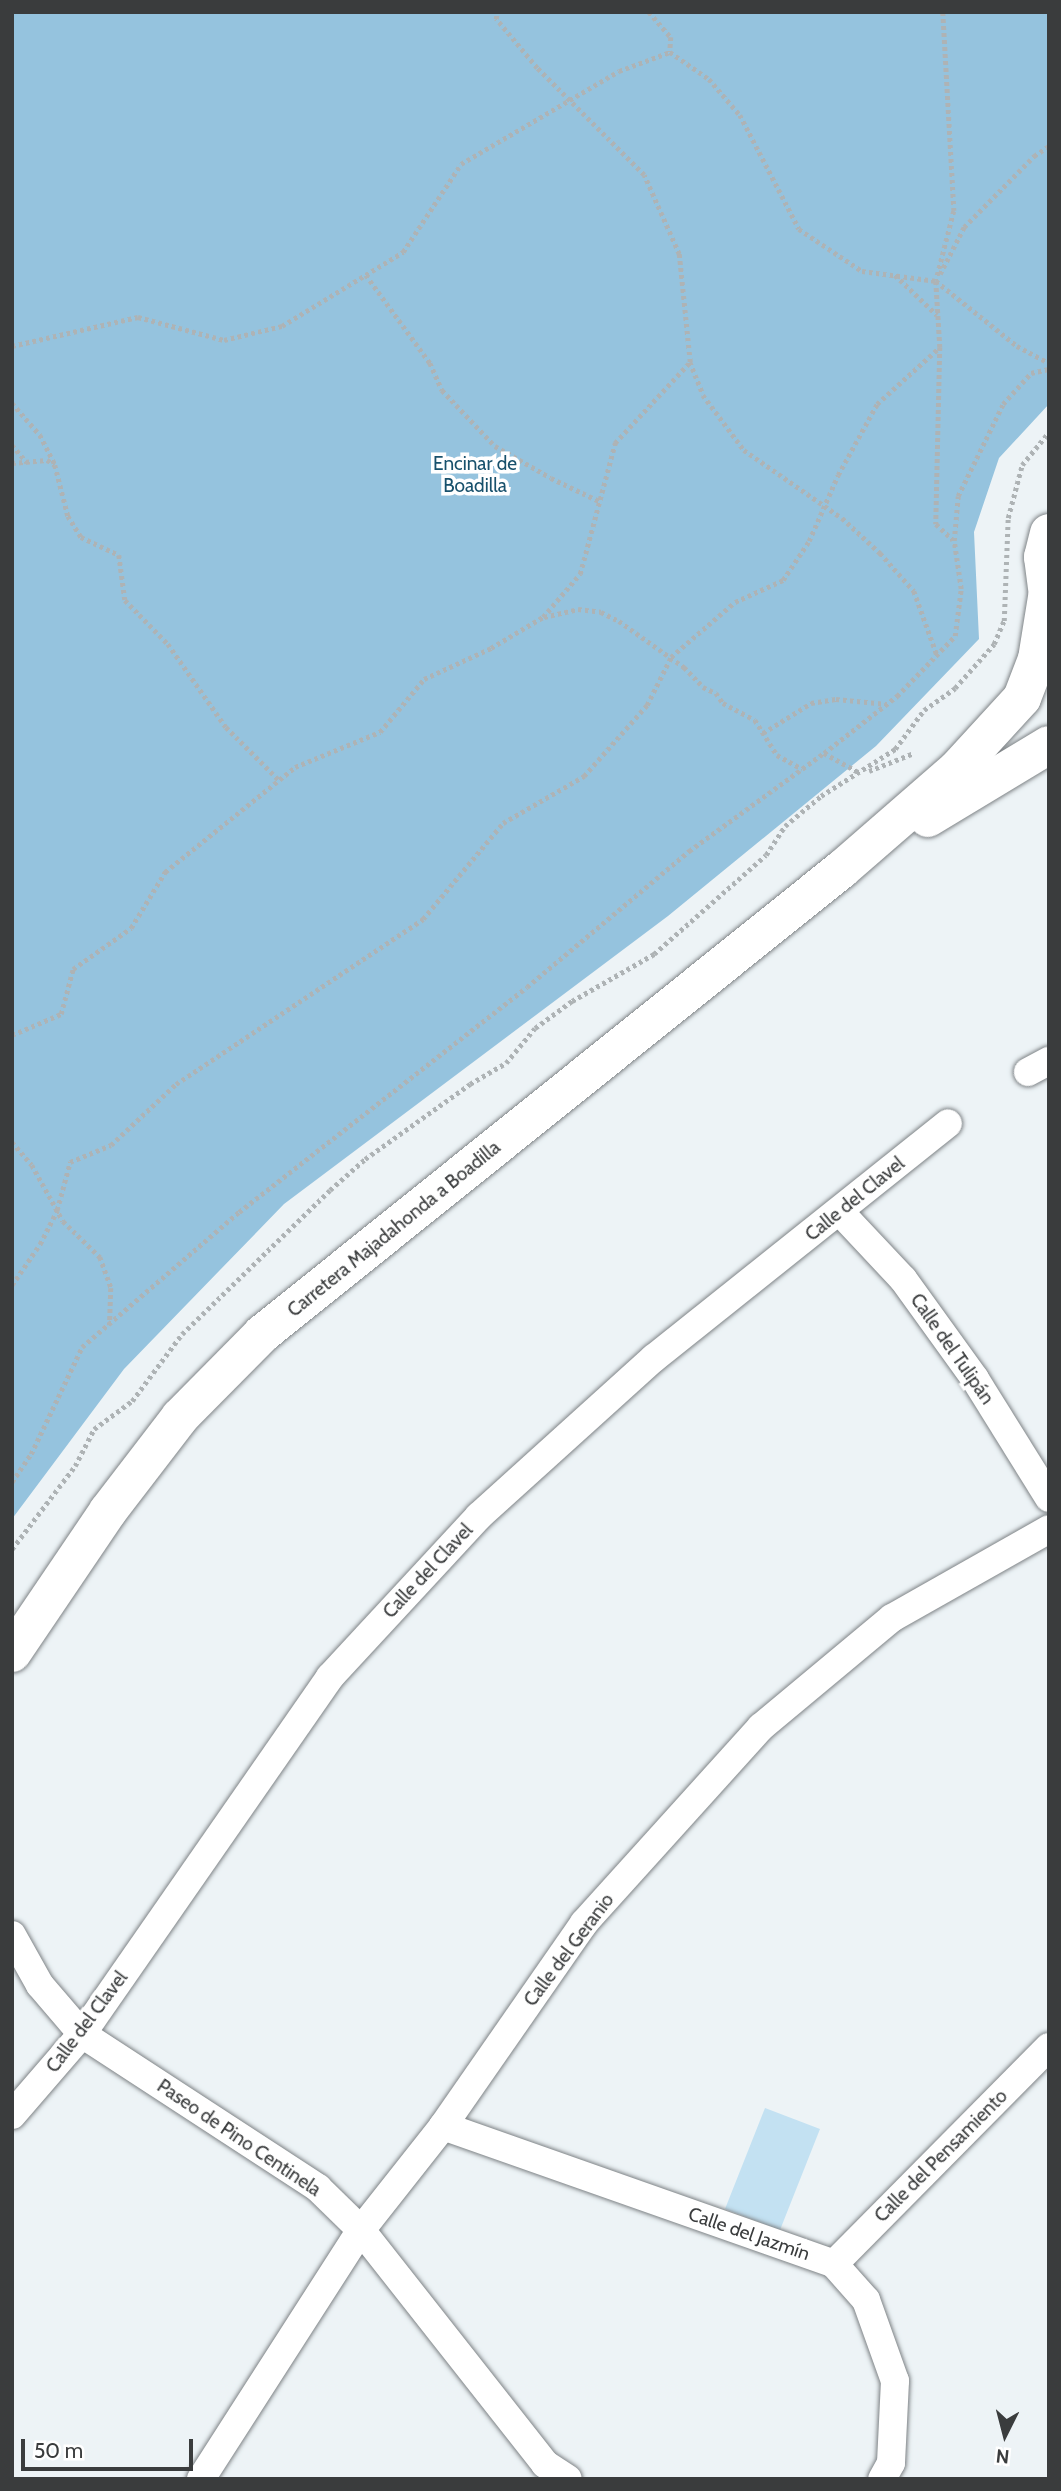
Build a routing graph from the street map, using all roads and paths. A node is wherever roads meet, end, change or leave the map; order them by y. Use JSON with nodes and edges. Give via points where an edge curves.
{"nodes":[{"id":1,"x":497,"y":12,"type":"edge"},
{"id":2,"x":649,"y":12,"type":"edge"},
{"id":3,"x":943,"y":12,"type":"edge"},
{"id":4,"x":670,"y":52,"type":"junction"},
{"id":5,"x":569,"y":101,"type":"junction"},
{"id":6,"x":1049,"y":146,"type":"edge"},
{"id":7,"x":366,"y":275,"type":"junction"},
{"id":8,"x":895,"y":275,"type":"junction"},
{"id":9,"x":936,"y":281,"type":"junction"},
{"id":10,"x":937,"y":316,"type":"junction"},
{"id":11,"x":12,"y":346,"type":"edge"},
{"id":12,"x":940,"y":347,"type":"junction"},
{"id":13,"x":690,"y":362,"type":"junction"},
{"id":14,"x":1049,"y":363,"type":"edge"},
{"id":15,"x":1049,"y":369,"type":"edge"},
{"id":16,"x":12,"y":403,"type":"edge"},
{"id":17,"x":1049,"y":432,"type":"edge"},
{"id":18,"x":12,"y":445,"type":"edge"},
{"id":19,"x":27,"y":462,"type":"junction"},
{"id":20,"x":12,"y":463,"type":"edge"},
{"id":21,"x":55,"y":465,"type":"junction"},
{"id":22,"x":599,"y":501,"type":"junction"},
{"id":23,"x":824,"y":504,"type":"junction"},
{"id":24,"x":1049,"y":533,"type":"edge"},
{"id":25,"x":954,"y":541,"type":"junction"},
{"id":26,"x":1048,"y":600,"type":"edge"},
{"id":27,"x":543,"y":617,"type":"junction"},
{"id":28,"x":937,"y":655,"type":"junction"},
{"id":29,"x":671,"y":657,"type":"junction"},
{"id":30,"x":887,"y":704,"type":"junction"},
{"id":31,"x":763,"y":733,"type":"junction"},
{"id":32,"x":1049,"y":745,"type":"edge"},
{"id":33,"x":824,"y":753,"type":"junction"},
{"id":34,"x":914,"y":753,"type":"dead end"},
{"id":35,"x":802,"y":769,"type":"junction"},
{"id":36,"x":861,"y":773,"type":"junction"},
{"id":37,"x":279,"y":779,"type":"junction"},
{"id":38,"x":842,"y":869,"type":"junction"},
{"id":39,"x":12,"y":1035,"type":"edge"},
{"id":40,"x":948,"y":1123,"type":"dead end"},
{"id":41,"x":13,"y":1145,"type":"edge"},
{"id":42,"x":57,"y":1210,"type":"junction"},
{"id":43,"x":840,"y":1212,"type":"junction"},
{"id":44,"x":12,"y":1285,"type":"edge"},
{"id":45,"x":110,"y":1325,"type":"junction"},
{"id":46,"x":12,"y":1482,"type":"edge"},
{"id":47,"x":1049,"y":1497,"type":"edge"},
{"id":48,"x":1049,"y":1529,"type":"edge"},
{"id":49,"x":12,"y":1549,"type":"edge"},
{"id":50,"x":12,"y":1653,"type":"edge"},
{"id":51,"x":12,"y":1935,"type":"edge"},
{"id":52,"x":82,"y":2034,"type":"junction"},
{"id":53,"x":1049,"y":2047,"type":"edge"},
{"id":54,"x":12,"y":2115,"type":"edge"},
{"id":55,"x":443,"y":2126,"type":"junction"},
{"id":56,"x":361,"y":2230,"type":"junction"},
{"id":57,"x":834,"y":2264,"type":"junction"},
{"id":58,"x":201,"y":2479,"type":"edge"},
{"id":59,"x":568,"y":2479,"type":"edge"},
{"id":60,"x":882,"y":2479,"type":"edge"}],
"edges":[{"from":1,"to":5,"type":"path","via":[[496,19]]},
{"from":2,"to":4,"type":"path","via":[[671,37]]},
{"from":3,"to":9,"type":"path","via":[[954,211]]},
{"from":4,"to":5,"type":"path","via":[[619,71]]},
{"from":4,"to":8,"type":"path","via":[[709,79],[740,115],[799,229],[862,271]]},
{"from":5,"to":7,"type":"path","via":[[461,164],[403,252]]},
{"from":5,"to":13,"type":"path","via":[[644,176],[679,254]]},
{"from":6,"to":9,"type":"path","via":[[964,227]]},
{"from":7,"to":11,"type":"path","via":[[282,326],[224,340],[138,317]]},
{"from":7,"to":22,"type":"path","via":[[430,363],[442,390],[495,446]]},
{"from":8,"to":9,"type":"path"},
{"from":8,"to":10,"type":"path"},
{"from":9,"to":10,"type":"path"},
{"from":9,"to":14,"type":"path","via":[[1017,346]]},
{"from":10,"to":12,"type":"path"},
{"from":12,"to":23,"type":"path","via":[[877,404]]},
{"from":12,"to":25,"type":"path","via":[[936,524]]},
{"from":13,"to":22,"type":"path","via":[[615,443]]},
{"from":13,"to":23,"type":"path","via":[[703,395],[744,450]]},
{"from":15,"to":25,"type":"path","via":[[1031,373],[1003,404],[958,496]]},
{"from":16,"to":21,"type":"path","via":[[40,435]]},
{"from":17,"to":36,"type":"path","via":[[1022,466],[1008,517],[1004,621],[994,644],[956,688],[924,710],[895,749]]},
{"from":18,"to":19,"type":"path"},
{"from":19,"to":20,"type":"path"},
{"from":19,"to":21,"type":"path","via":[[47,460]]},
{"from":21,"to":37,"type":"path","via":[[68,516],[81,537],[119,555],[125,600],[168,644],[226,727]]},
{"from":22,"to":27,"type":"path","via":[[580,574]]},
{"from":23,"to":28,"type":"path","via":[[880,553],[914,592]]},
{"from":23,"to":29,"type":"path","via":[[809,541],[783,580],[735,602]]},
{"from":24,"to":26,"type":"street","name":"Carretera Majadahonda a Boadilla","via":[[1044,557]]},
{"from":25,"to":28,"type":"path","via":[[961,589],[955,636]]},
{"from":26,"to":38,"type":"street","name":"Carretera Majadahonda a Boadilla","via":[[1037,659],[1022,698],[957,769]]},
{"from":27,"to":29,"type":"path","via":[[578,609],[601,612]]},
{"from":27,"to":37,"type":"path","via":[[424,679],[380,732],[295,767]]},
{"from":28,"to":30,"type":"path"},
{"from":29,"to":31,"type":"path","via":[[723,703],[755,720]]},
{"from":29,"to":42,"type":"path","via":[[648,705],[583,776],[503,822],[423,919],[176,1084],[111,1145],[70,1162]]},
{"from":30,"to":31,"type":"path","via":[[836,699],[811,703]]},
{"from":30,"to":33,"type":"path"},
{"from":31,"to":35,"type":"path","via":[[777,755]]},
{"from":32,"to":38,"type":"street","name":"Carretera Majadahonda a Boadilla"},
{"from":33,"to":35,"type":"path"},
{"from":33,"to":36,"type":"path"},
{"from":34,"to":36,"type":"path"},
{"from":35,"to":45,"type":"path","via":[[689,850],[527,987],[239,1212]]},
{"from":36,"to":49,"type":"path","via":[[821,796],[785,826],[766,855],[654,954],[553,1014],[506,1063],[365,1159],[330,1190],[182,1334],[132,1401],[94,1429],[75,1466]]},
{"from":37,"to":39,"type":"path","via":[[165,872],[131,929],[73,969],[61,1014]]},
{"from":38,"to":50,"type":"street","name":"Carretera Majadahonda a Boadilla","via":[[262,1334],[180,1417],[108,1511]]},
{"from":40,"to":43,"type":"street","name":"Calle del Clavel"},
{"from":41,"to":42,"type":"path","via":[[32,1165]]},
{"from":42,"to":44,"type":"path"},
{"from":42,"to":45,"type":"path","via":[[100,1256],[111,1288]]},
{"from":43,"to":47,"type":"street","name":"Calle del Tulipán","via":[[903,1279],[975,1379]]},
{"from":43,"to":52,"type":"street","name":"Calle del Clavel","via":[[654,1358],[479,1516],[330,1677]]},
{"from":45,"to":46,"type":"path","via":[[82,1347],[31,1454]]},
{"from":48,"to":55,"type":"street","name":"Calle del Geranio","via":[[892,1618],[761,1727],[584,1923]]},
{"from":51,"to":52,"type":"street","name":"Paseo de Pino Centinela","via":[[40,1985]]},
{"from":52,"to":54,"type":"street","name":"Calle del Clavel"},
{"from":52,"to":56,"type":"street","name":"Paseo de Pino Centinela","via":[[318,2188]]},
{"from":53,"to":57,"type":"street","name":"Calle del Pensamiento"},
{"from":55,"to":56,"type":"street","name":"Calle del Geranio"},
{"from":55,"to":57,"type":"street","name":"Calle del Jazmín"},
{"from":56,"to":58,"type":"street","name":"Calle del Geranio"},
{"from":56,"to":59,"type":"street","name":"Paseo de Pino Centinela","via":[[545,2464]]},
{"from":57,"to":60,"type":"street","name":"Calle del Jazmín","via":[[866,2300],[895,2381],[891,2463]]}]}
